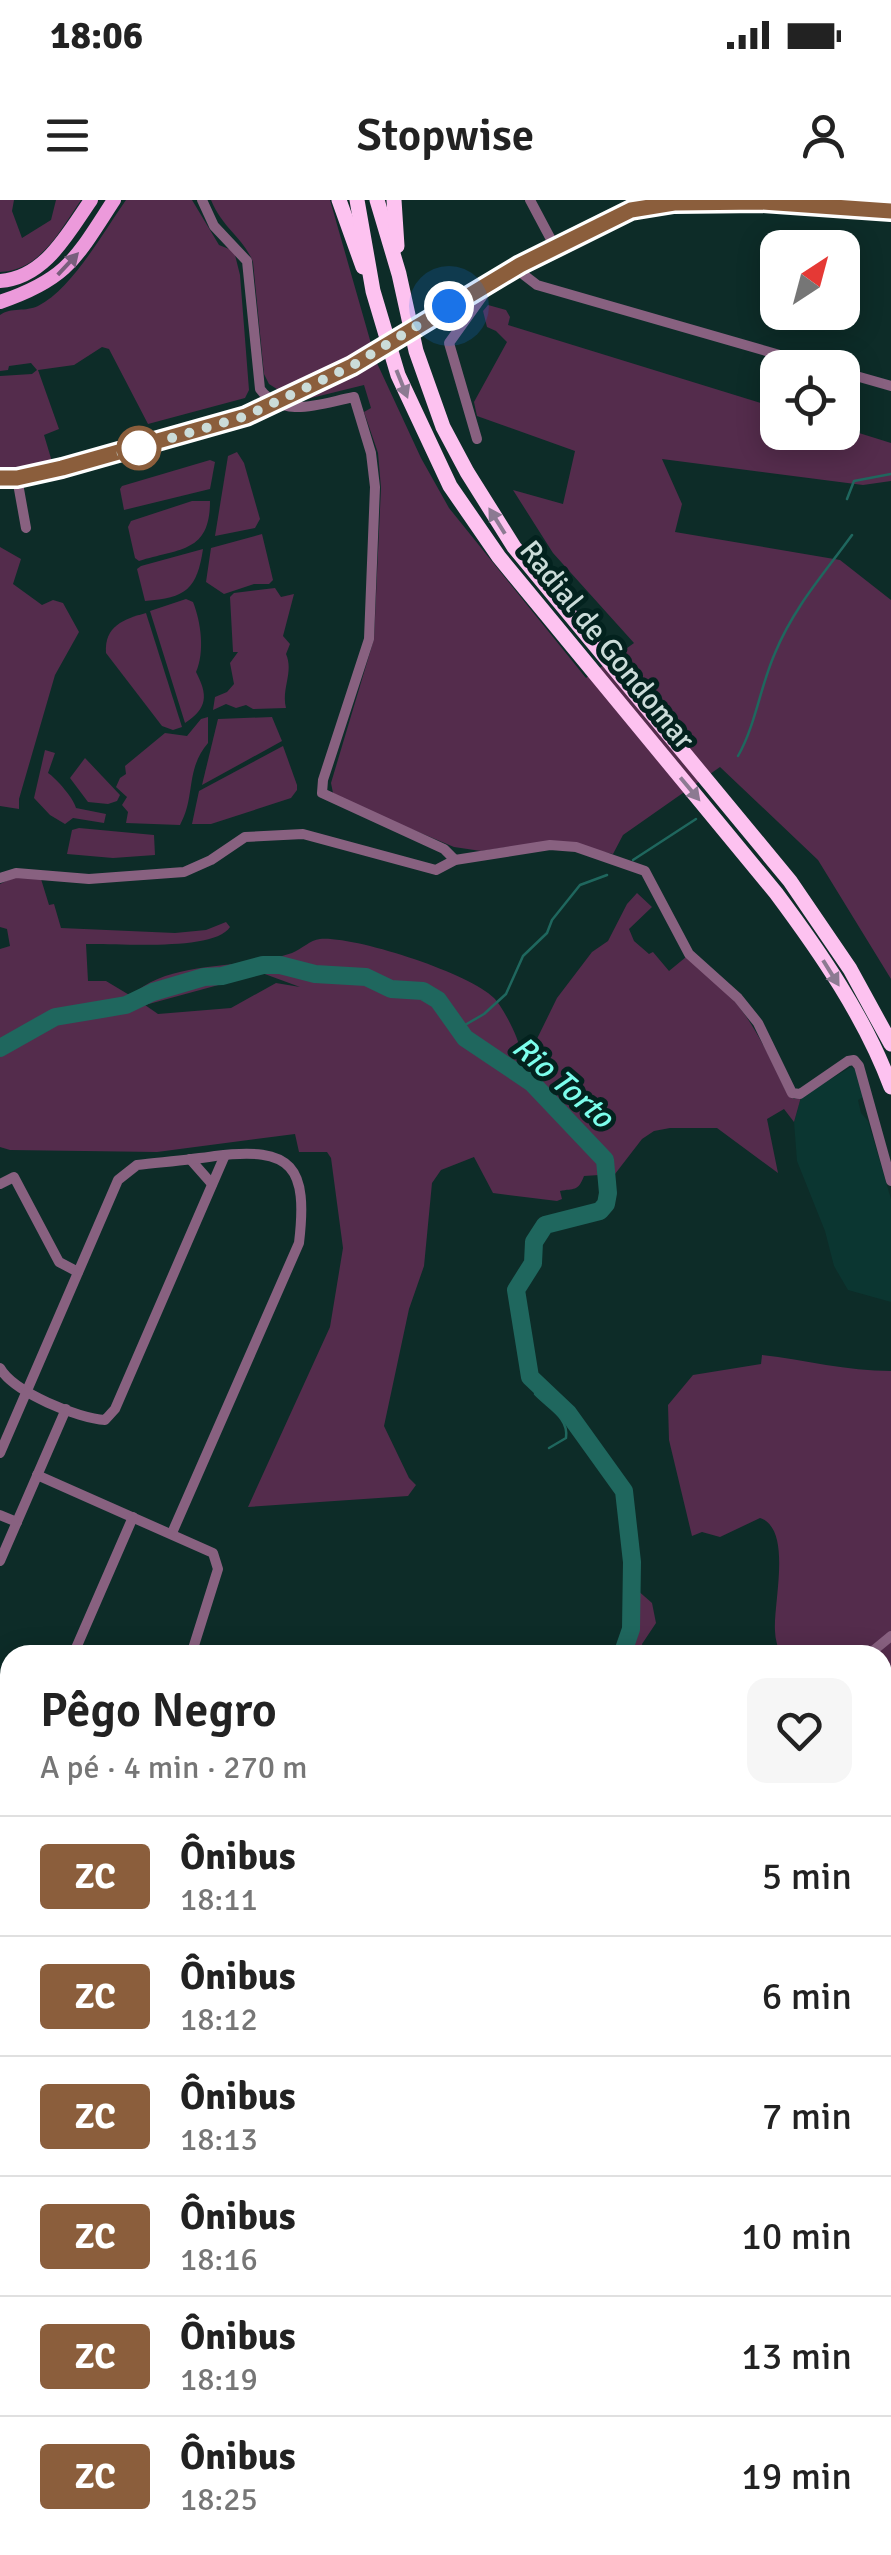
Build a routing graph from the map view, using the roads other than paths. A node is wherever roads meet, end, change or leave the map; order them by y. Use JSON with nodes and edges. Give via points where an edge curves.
{"nodes":[{"id":1,"x":91,"y":200,"type":"edge"},
{"id":2,"x":114,"y":200,"type":"edge"},
{"id":3,"x":202,"y":200,"type":"edge"},
{"id":4,"x":338,"y":200,"type":"edge"},
{"id":5,"x":357,"y":200,"type":"edge"},
{"id":6,"x":376,"y":200,"type":"edge"},
{"id":7,"x":394,"y":200,"type":"edge"},
{"id":8,"x":530,"y":200,"type":"edge"},
{"id":9,"x":674,"y":201,"type":"edge"},
{"id":10,"x":762,"y":201,"type":"edge"},
{"id":11,"x":891,"y":211,"type":"edge"},
{"id":12,"x":555,"y":248,"type":"junction"},
{"id":13,"x":520,"y":265,"type":"junction"},
{"id":14,"x":400,"y":274,"type":"junction"},
{"id":15,"x":0,"y":281,"type":"edge"},
{"id":16,"x":492,"y":282,"type":"junction"},
{"id":17,"x":372,"y":292,"type":"junction"},
{"id":18,"x":0,"y":302,"type":"edge"},
{"id":19,"x":762,"y":350,"type":"edge"},
{"id":20,"x":860,"y":377,"type":"edge"},
{"id":21,"x":891,"y":386,"type":"edge"},
{"id":22,"x":277,"y":403,"type":"junction"},
{"id":23,"x":478,"y":439,"type":"dead end"},
{"id":24,"x":0,"y":478,"type":"edge"},
{"id":25,"x":17,"y":478,"type":"junction"},
{"id":26,"x":26,"y":528,"type":"dead end"},
{"id":27,"x":455,"y":860,"type":"junction"},
{"id":28,"x":0,"y":878,"type":"edge"},
{"id":29,"x":891,"y":1044,"type":"edge"},
{"id":30,"x":891,"y":1087,"type":"edge"},
{"id":31,"x":224,"y":1155,"type":"junction"},
{"id":32,"x":190,"y":1160,"type":"junction"},
{"id":33,"x":891,"y":1181,"type":"edge"},
{"id":34,"x":0,"y":1184,"type":"edge"},
{"id":35,"x":212,"y":1184,"type":"junction"},
{"id":36,"x":78,"y":1272,"type":"junction"},
{"id":37,"x":0,"y":1368,"type":"edge"},
{"id":38,"x":27,"y":1392,"type":"junction"},
{"id":39,"x":66,"y":1409,"type":"junction"},
{"id":40,"x":0,"y":1452,"type":"edge"},
{"id":41,"x":37,"y":1475,"type":"junction"},
{"id":42,"x":0,"y":1514,"type":"edge"},
{"id":43,"x":133,"y":1517,"type":"junction"},
{"id":44,"x":17,"y":1522,"type":"junction"},
{"id":45,"x":172,"y":1533,"type":"junction"},
{"id":46,"x":0,"y":1561,"type":"edge"},
{"id":47,"x":77,"y":1645,"type":"edge"},
{"id":48,"x":194,"y":1645,"type":"edge"}],
"edges":[{"from":1,"to":15,"type":"main road","via":[[46,261]]},
{"from":18,"to":2,"type":"main road","one_way":true,"via":[[54,279]]},
{"from":3,"to":22,"type":"street","via":[[214,226],[247,261],[260,390]]},
{"from":4,"to":17,"type":"highway"},
{"from":5,"to":17,"type":"highway","name":"Radial de Gondomar"},
{"from":6,"to":14,"type":"highway","name":"Radial de Gondomar"},
{"from":7,"to":14,"type":"highway"},
{"from":8,"to":12,"type":"street"},
{"from":9,"to":10,"type":"street"},
{"from":9,"to":12,"type":"street","via":[[631,210]]},
{"from":10,"to":11,"type":"street"},
{"from":12,"to":13,"type":"street"},
{"from":13,"to":16,"type":"street"},
{"from":13,"to":19,"type":"street","via":[[537,286]]},
{"from":29,"to":14,"type":"highway","name":"Radial de Gondomar","one_way":true,"via":[[790,881],[514,547],[443,427],[416,351]]},
{"from":16,"to":22,"type":"street","bridge":true},
{"from":16,"to":23,"type":"street","via":[[450,343]]},
{"from":17,"to":30,"type":"highway","name":"Radial de Gondomar","one_way":true,"via":[[398,375],[450,486],[499,557],[776,893],[836,980]]},
{"from":20,"to":21,"type":"street"},
{"from":22,"to":25,"type":"street"},
{"from":22,"to":27,"type":"street","via":[[291,409],[354,397],[375,487],[368,640],[322,793]]},
{"from":24,"to":25,"type":"street"},
{"from":25,"to":26,"type":"street"},
{"from":27,"to":28,"type":"street","via":[[436,870],[303,834],[246,837],[184,872],[89,879],[16,872]]},
{"from":27,"to":33,"type":"street","via":[[550,845],[644,871],[689,954],[758,1023],[792,1093],[848,1061],[859,1066]]},
{"from":31,"to":32,"type":"street"},
{"from":31,"to":35,"type":"street"},
{"from":31,"to":45,"type":"street","via":[[270,1154],[293,1169],[300,1243]]},
{"from":32,"to":35,"type":"street"},
{"from":32,"to":36,"type":"street","via":[[127,1170]]},
{"from":34,"to":36,"type":"street","via":[[14,1177],[59,1262]]},
{"from":35,"to":39,"type":"street","via":[[115,1408],[106,1420]]},
{"from":36,"to":38,"type":"street"},
{"from":37,"to":38,"type":"street"},
{"from":38,"to":39,"type":"street"},
{"from":38,"to":40,"type":"street"},
{"from":39,"to":41,"type":"street"},
{"from":41,"to":43,"type":"street"},
{"from":41,"to":44,"type":"street"},
{"from":42,"to":44,"type":"street"},
{"from":43,"to":45,"type":"street"},
{"from":43,"to":47,"type":"street"},
{"from":44,"to":46,"type":"street"},
{"from":45,"to":48,"type":"street","via":[[218,1560]]}]}
